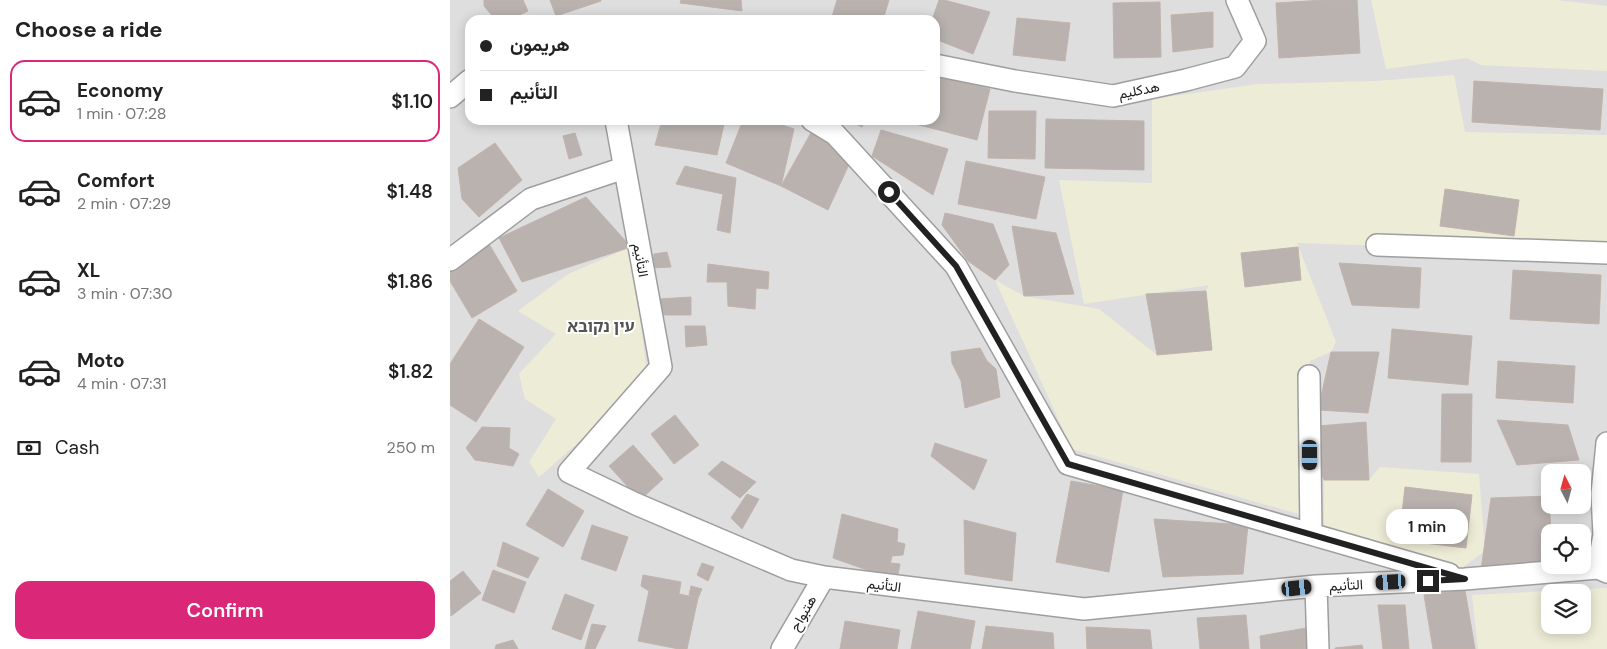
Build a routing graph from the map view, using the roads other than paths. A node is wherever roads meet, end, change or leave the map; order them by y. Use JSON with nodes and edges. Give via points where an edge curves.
{"nodes":[{"id":1,"x":1237,"y":0,"type":"edge"},
{"id":2,"x":940,"y":66,"type":"edge"},
{"id":3,"x":465,"y":84,"type":"edge"},
{"id":4,"x":450,"y":97,"type":"edge"},
{"id":5,"x":617,"y":125,"type":"edge"},
{"id":6,"x":821,"y":125,"type":"edge"},
{"id":7,"x":624,"y":168,"type":"junction"},
{"id":8,"x":1377,"y":245,"type":"dead end"},
{"id":9,"x":1607,"y":253,"type":"edge"},
{"id":10,"x":450,"y":260,"type":"edge"},
{"id":11,"x":1309,"y":376,"type":"dead end"},
{"id":12,"x":1607,"y":443,"type":"edge"},
{"id":13,"x":1311,"y":534,"type":"junction"},
{"id":14,"x":1603,"y":570,"type":"edge"},
{"id":15,"x":824,"y":577,"type":"junction"},
{"id":16,"x":1465,"y":579,"type":"junction"},
{"id":17,"x":1316,"y":586,"type":"junction"},
{"id":18,"x":782,"y":649,"type":"edge"},
{"id":19,"x":1318,"y":649,"type":"edge"}],
"edges":[{"from":1,"to":2,"type":"street","name":"هدكليم","via":[[1255,41],[1235,67],[1186,80],[1113,96]]},
{"from":3,"to":4,"type":"street"},
{"from":5,"to":7,"type":"street","name":"التأنيم"},
{"from":6,"to":13,"type":"street","via":[[836,134],[956,266],[1068,464]]},
{"from":7,"to":10,"type":"street","via":[[531,199]]},
{"from":7,"to":15,"type":"street","name":"التأنيم","via":[[661,367],[569,472],[791,570]]},
{"from":8,"to":9,"type":"street"},
{"from":11,"to":13,"type":"street"},
{"from":12,"to":14,"type":"street","via":[[1602,494]]},
{"from":13,"to":16,"type":"street"},
{"from":14,"to":16,"type":"street","name":"التأنيم"},
{"from":15,"to":17,"type":"street","name":"التأنيم","via":[[1084,609]]},
{"from":15,"to":18,"type":"street","name":"هتبواح"},
{"from":16,"to":17,"type":"street","name":"التأنيم"},
{"from":17,"to":19,"type":"street"}]}
